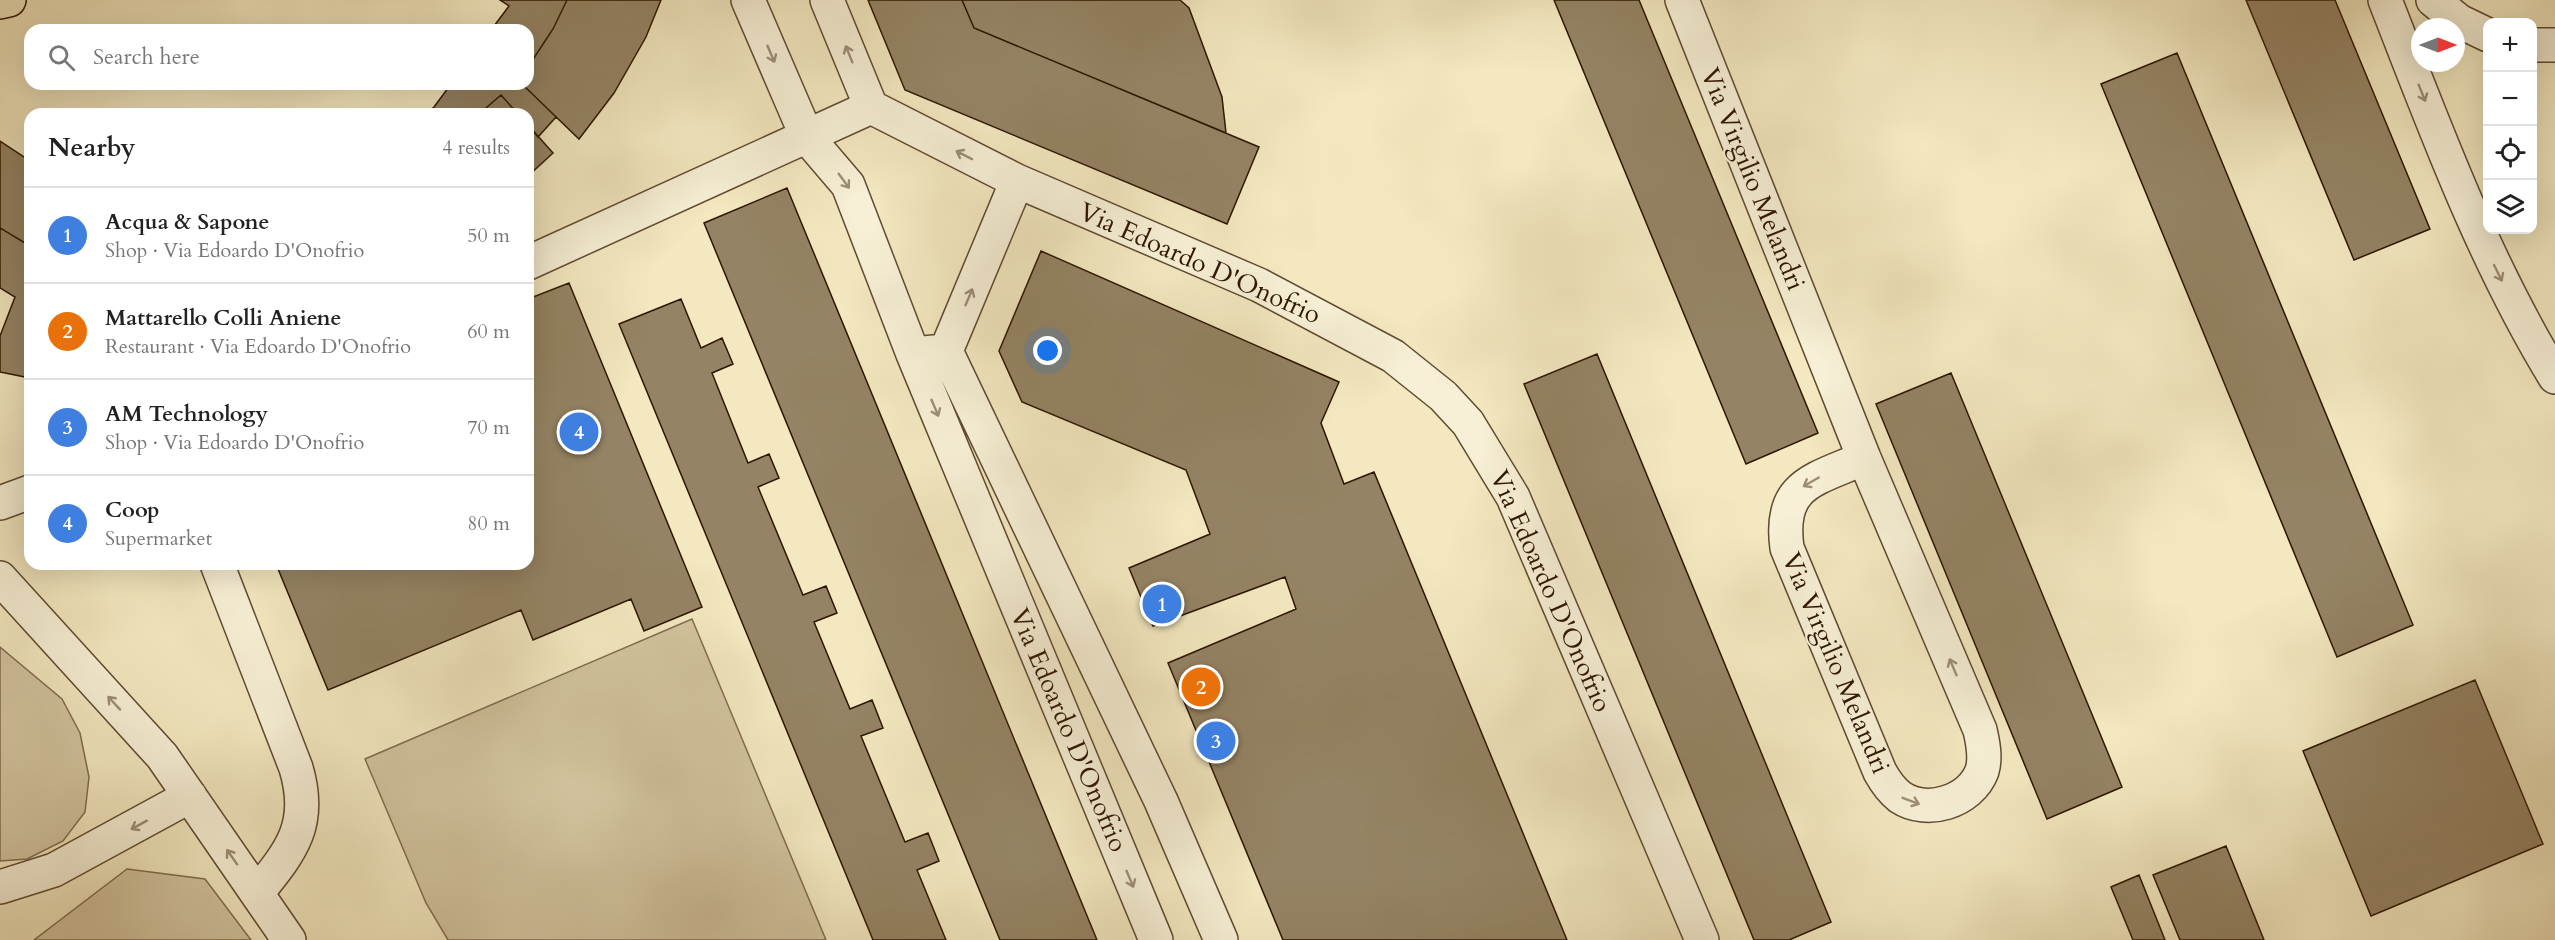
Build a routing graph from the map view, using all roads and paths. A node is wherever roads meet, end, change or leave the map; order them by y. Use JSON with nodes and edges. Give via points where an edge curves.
{"nodes":[{"id":1,"x":9,"y":0,"type":"edge"},
{"id":2,"x":748,"y":0,"type":"edge"},
{"id":3,"x":827,"y":0,"type":"edge"},
{"id":4,"x":1682,"y":0,"type":"edge"},
{"id":5,"x":2385,"y":0,"type":"edge"},
{"id":6,"x":2433,"y":0,"type":"edge"},
{"id":7,"x":0,"y":2,"type":"edge"},
{"id":8,"x":2483,"y":33,"type":"edge"},
{"id":9,"x":2537,"y":45,"type":"edge"},
{"id":10,"x":2555,"y":45,"type":"edge"},
{"id":11,"x":871,"y":107,"type":"junction"},
{"id":12,"x":807,"y":137,"type":"junction"},
{"id":13,"x":1017,"y":181,"type":"junction"},
{"id":14,"x":534,"y":260,"type":"edge"},
{"id":15,"x":946,"y":351,"type":"junction"},
{"id":16,"x":913,"y":354,"type":"junction"},
{"id":17,"x":2555,"y":377,"type":"edge"},
{"id":18,"x":1864,"y":458,"type":"junction"},
{"id":19,"x":24,"y":494,"type":"edge"},
{"id":20,"x":0,"y":503,"type":"edge"},
{"id":21,"x":219,"y":570,"type":"edge"},
{"id":22,"x":0,"y":578,"type":"edge"},
{"id":23,"x":190,"y":796,"type":"junction"},
{"id":24,"x":0,"y":887,"type":"edge"},
{"id":25,"x":257,"y":893,"type":"junction"},
{"id":26,"x":289,"y":940,"type":"edge"},
{"id":27,"x":1156,"y":940,"type":"edge"},
{"id":28,"x":1221,"y":940,"type":"edge"},
{"id":29,"x":1702,"y":940,"type":"edge"}],
"edges":[{"from":1,"to":7,"type":"main road"},
{"from":2,"to":12,"type":"street","name":"Via Edoardo D'Onofrio","one_way":true},
{"from":11,"to":3,"type":"street","one_way":true},
{"from":4,"to":18,"type":"street","name":"Via Virgilio Melandri"},
{"from":5,"to":17,"type":"street","one_way":true,"via":[[2482,237]]},
{"from":6,"to":8,"type":"street","via":[[2459,21]]},
{"from":9,"to":10,"type":"street"},
{"from":11,"to":12,"type":"street"},
{"from":13,"to":11,"type":"street","name":"Via Edoardo D'Onofrio","one_way":true},
{"from":12,"to":14,"type":"street"},
{"from":12,"to":16,"type":"street","name":"Via Edoardo D'Onofrio","one_way":true,"via":[[848,185]]},
{"from":15,"to":13,"type":"street","one_way":true},
{"from":13,"to":29,"type":"street","name":"Via Edoardo D'Onofrio","via":[[1259,285],[1324,318],[1393,356],[1457,410],[1491,458],[1528,529]]},
{"from":15,"to":16,"type":"street"},
{"from":15,"to":28,"type":"street","name":"Via Edoardo D'Onofrio","via":[[1161,801]]},
{"from":16,"to":27,"type":"street","name":"Via Edoardo D'Onofrio","one_way":true},
{"from":18,"to":18,"type":"street","name":"Via Virgilio Melandri","one_way":true,"via":[[1815,479],[1793,497],[1784,528],[1787,548],[1888,785],[1909,802],[1924,805],[1951,801],[1974,784],[1982,771],[1982,739]]},
{"from":19,"to":20,"type":"street"},
{"from":21,"to":25,"type":"street","via":[[302,792],[298,828],[289,853]]},
{"from":23,"to":22,"type":"street","one_way":true,"via":[[162,756]]},
{"from":23,"to":24,"type":"street","one_way":true,"via":[[54,870]]},
{"from":25,"to":23,"type":"street","one_way":true},
{"from":25,"to":26,"type":"street"}]}
